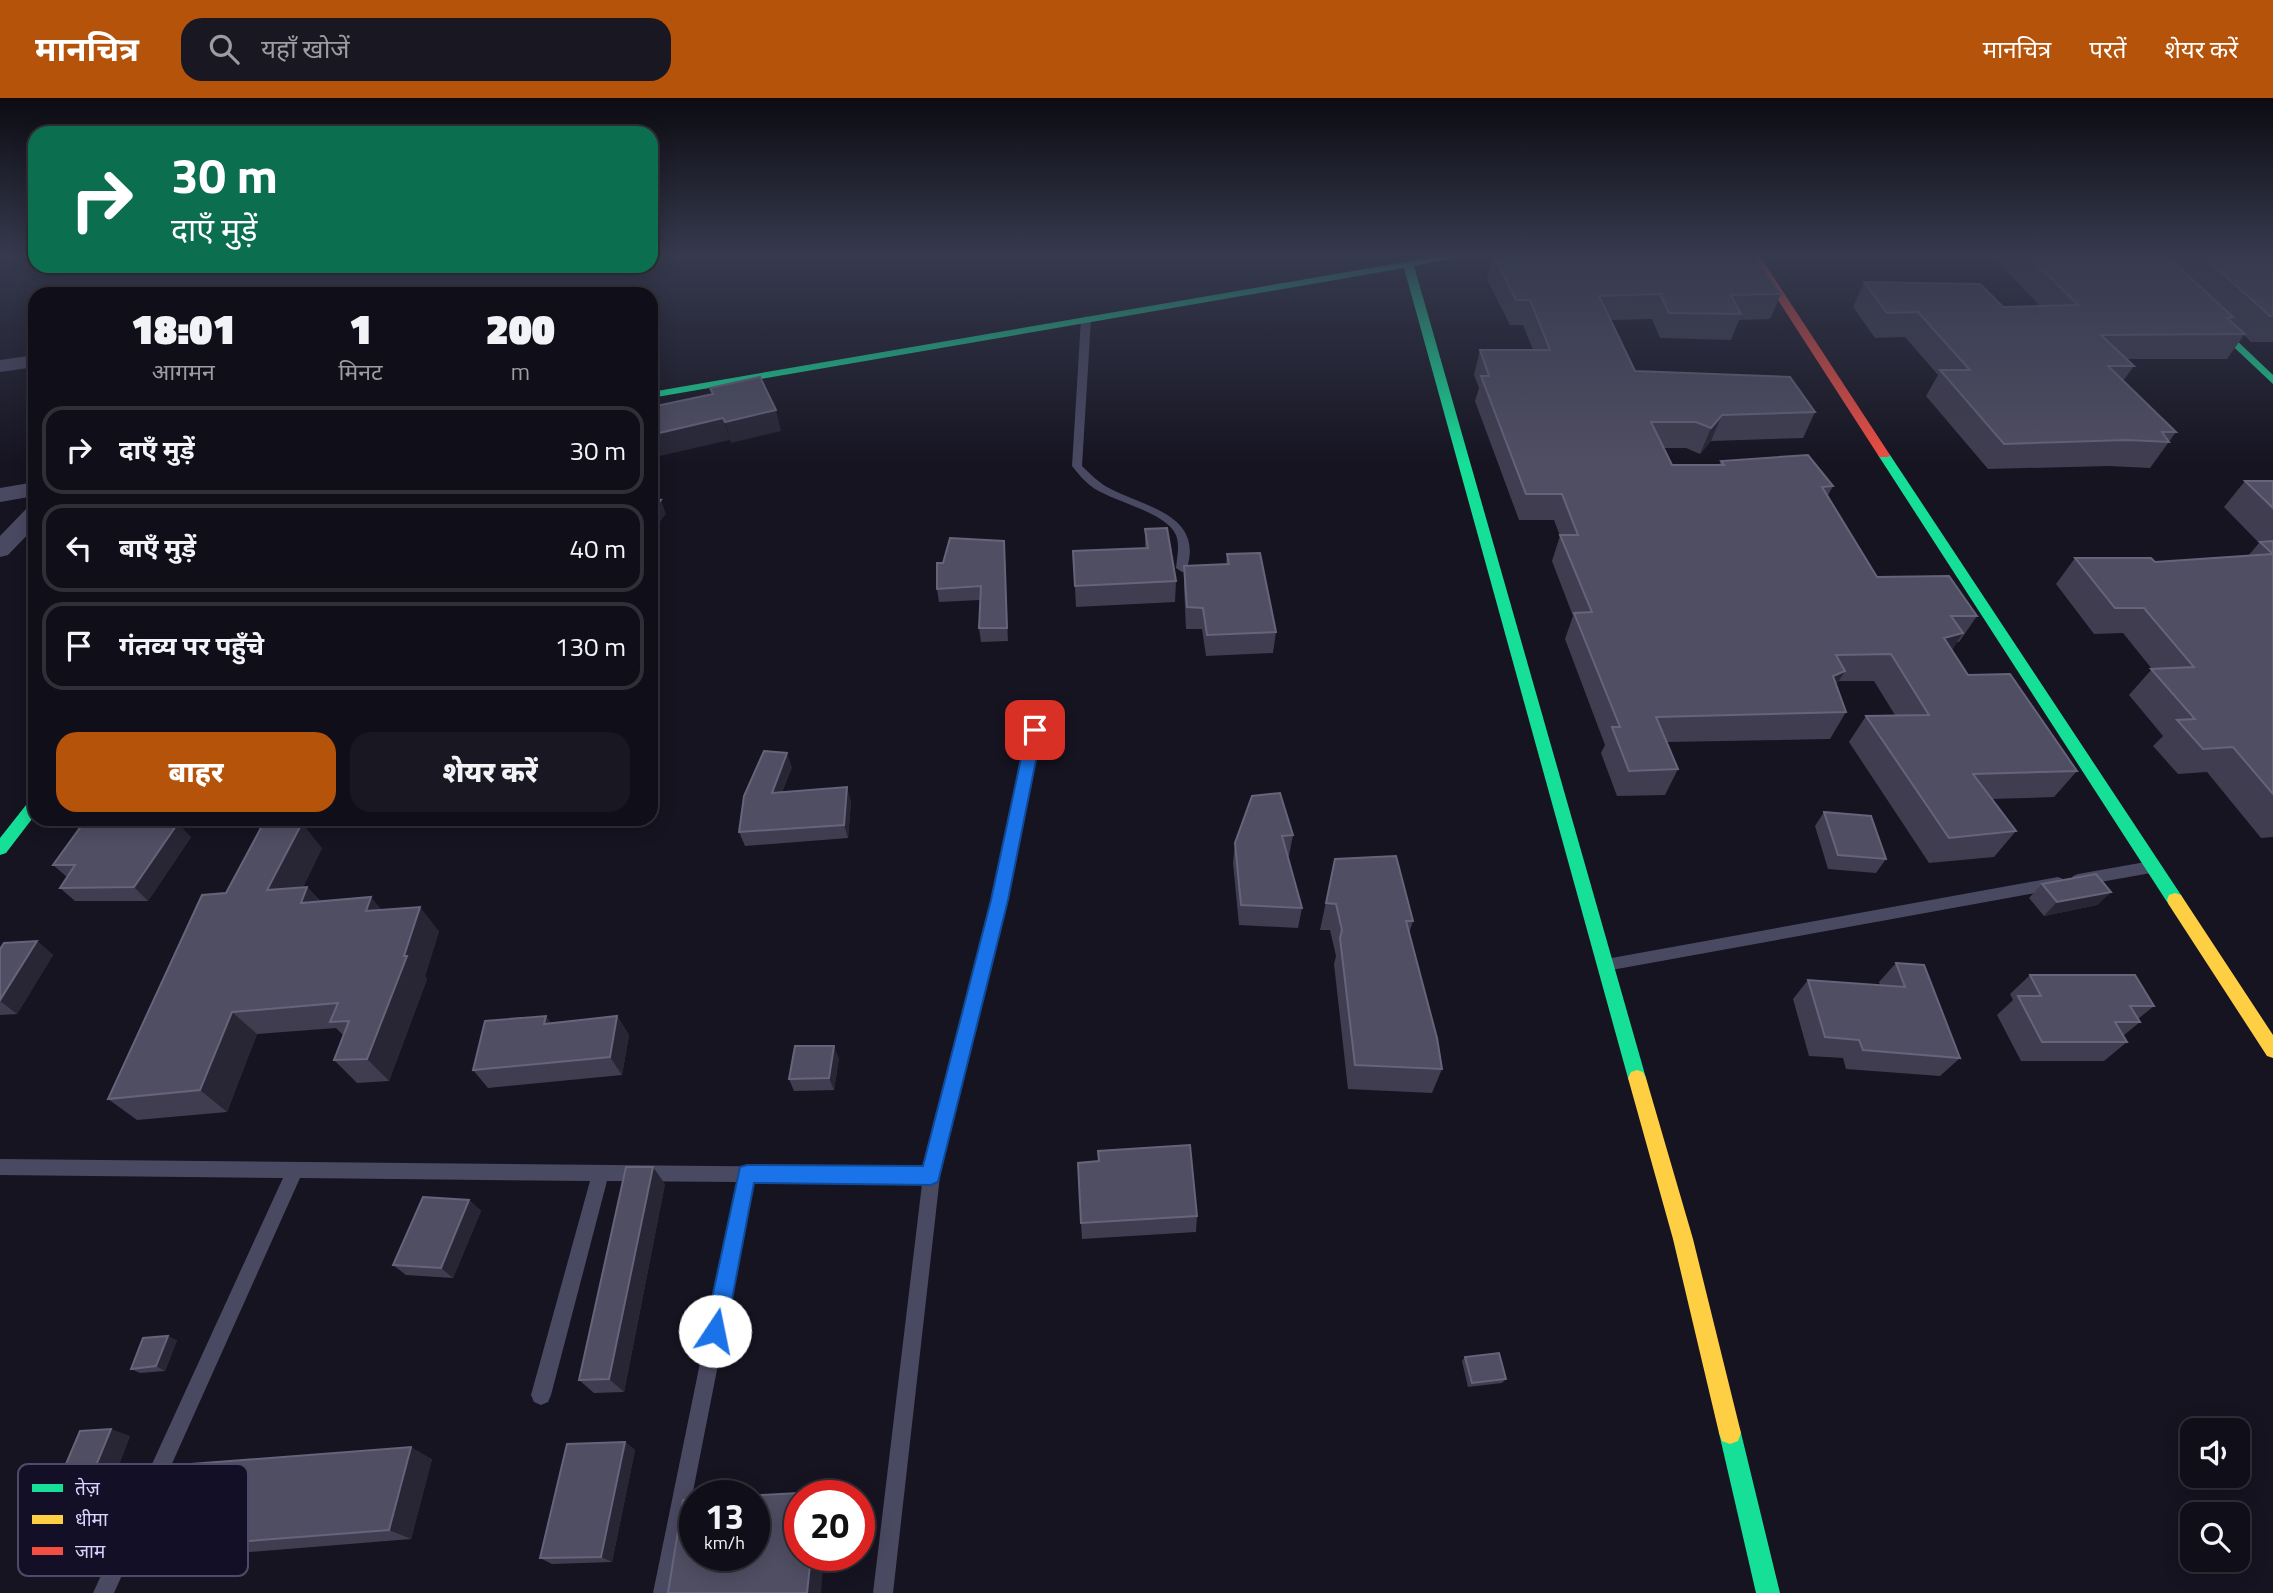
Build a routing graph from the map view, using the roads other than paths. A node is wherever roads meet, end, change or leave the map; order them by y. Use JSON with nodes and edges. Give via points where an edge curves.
{"nodes":[{"id":1,"x":1053,"y":325,"type":"edge"},
{"id":2,"x":1086,"y":325,"type":"edge"},
{"id":3,"x":1425,"y":325,"type":"edge"},
{"id":4,"x":1800,"y":325,"type":"edge"},
{"id":5,"x":2214,"y":325,"type":"edge"},
{"id":6,"x":28,"y":362,"type":"edge"},
{"id":7,"x":0,"y":366,"type":"edge"},
{"id":8,"x":2273,"y":381,"type":"edge"},
{"id":9,"x":658,"y":394,"type":"edge"},
{"id":10,"x":28,"y":490,"type":"edge"},
{"id":11,"x":0,"y":495,"type":"edge"},
{"id":12,"x":28,"y":520,"type":"edge"},
{"id":13,"x":0,"y":550,"type":"edge"},
{"id":14,"x":1182,"y":568,"type":"edge"},
{"id":15,"x":1040,"y":706,"type":"dead end"},
{"id":16,"x":28,"y":813,"type":"edge"},
{"id":17,"x":1,"y":847,"type":"edge"},
{"id":18,"x":2153,"y":866,"type":"junction"},
{"id":19,"x":1605,"y":965,"type":"junction"},
{"id":20,"x":2273,"y":1050,"type":"edge"},
{"id":21,"x":0,"y":1167,"type":"edge"},
{"id":22,"x":295,"y":1170,"type":"junction"},
{"id":23,"x":601,"y":1172,"type":"junction"},
{"id":24,"x":747,"y":1174,"type":"junction"},
{"id":25,"x":931,"y":1175,"type":"junction"},
{"id":26,"x":541,"y":1395,"type":"dead end"},
{"id":27,"x":162,"y":1464,"type":"edge"},
{"id":28,"x":111,"y":1576,"type":"edge"},
{"id":29,"x":103,"y":1593,"type":"edge"},
{"id":30,"x":663,"y":1593,"type":"edge"},
{"id":31,"x":883,"y":1593,"type":"edge"},
{"id":32,"x":1768,"y":1593,"type":"edge"}],
"edges":[{"from":1,"to":9,"type":"street"},
{"from":2,"to":14,"type":"lane","via":[[1077,466],[1098,489],[1169,520],[1181,534]]},
{"from":3,"to":19,"type":"street"},
{"from":4,"to":18,"type":"street"},
{"from":5,"to":8,"type":"street"},
{"from":6,"to":7,"type":"street"},
{"from":10,"to":11,"type":"street"},
{"from":12,"to":13,"type":"street"},
{"from":15,"to":25,"type":"lane","via":[[999,900]]},
{"from":16,"to":17,"type":"street"},
{"from":18,"to":19,"type":"lane"},
{"from":18,"to":20,"type":"street"},
{"from":19,"to":32,"type":"street","via":[[1682,1239]]},
{"from":21,"to":22,"type":"lane"},
{"from":22,"to":23,"type":"lane"},
{"from":22,"to":27,"type":"lane"},
{"from":23,"to":24,"type":"lane"},
{"from":23,"to":26,"type":"lane"},
{"from":24,"to":25,"type":"lane"},
{"from":24,"to":30,"type":"lane"},
{"from":25,"to":31,"type":"lane"},
{"from":28,"to":29,"type":"lane"}]}
